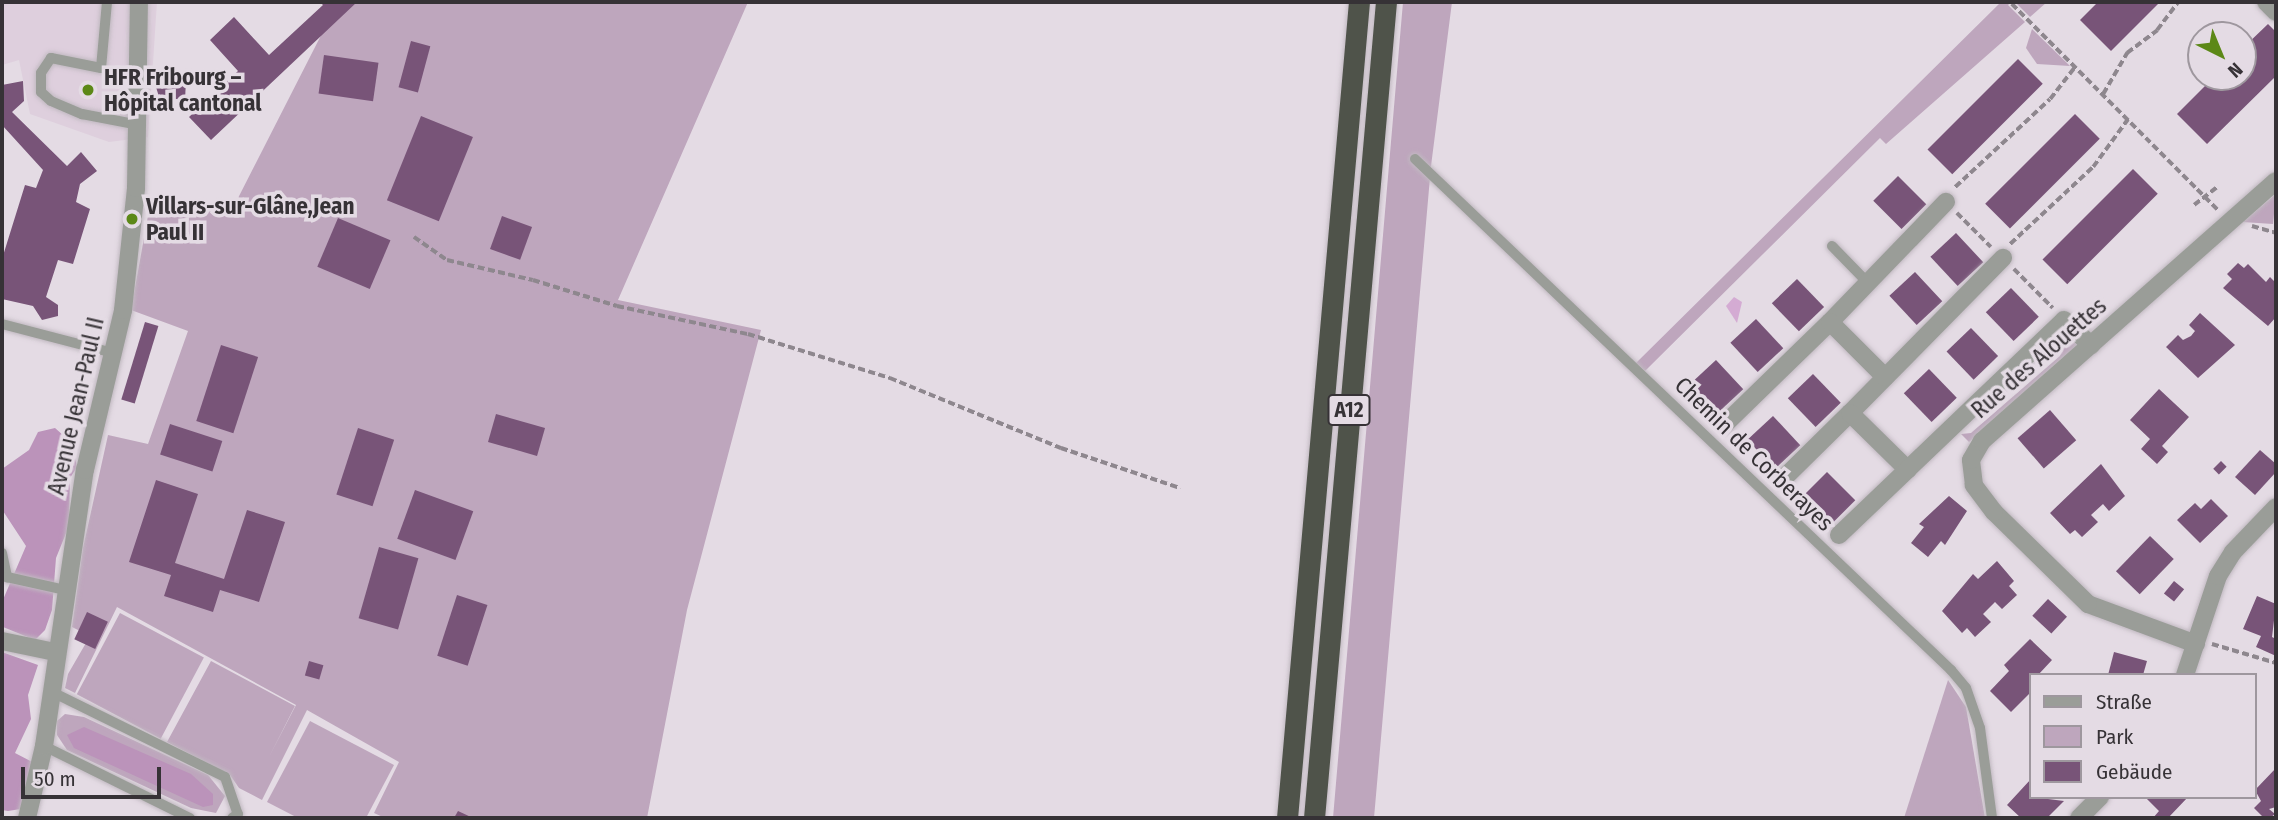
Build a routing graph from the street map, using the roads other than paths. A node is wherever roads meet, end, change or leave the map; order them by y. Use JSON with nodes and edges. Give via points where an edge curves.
{"nodes":[{"id":1,"x":107,"y":2,"type":"edge"},
{"id":2,"x":139,"y":2,"type":"edge"},
{"id":3,"x":1359,"y":2,"type":"edge"},
{"id":4,"x":1386,"y":2,"type":"edge"},
{"id":5,"x":2266,"y":2,"type":"edge"},
{"id":6,"x":2276,"y":12,"type":"edge"},
{"id":7,"x":134,"y":124,"type":"junction"},
{"id":8,"x":1415,"y":159,"type":"dead end"},
{"id":9,"x":2276,"y":181,"type":"edge"},
{"id":10,"x":1946,"y":202,"type":"road end"},
{"id":11,"x":1832,"y":246,"type":"dead end"},
{"id":12,"x":2003,"y":258,"type":"road end"},
{"id":13,"x":1868,"y":283,"type":"junction"},
{"id":14,"x":1830,"y":322,"type":"junction"},
{"id":15,"x":2,"y":324,"type":"edge"},
{"id":16,"x":2091,"y":345,"type":"junction"},
{"id":17,"x":113,"y":353,"type":"junction"},
{"id":18,"x":1885,"y":377,"type":"junction"},
{"id":19,"x":1850,"y":413,"type":"junction"},
{"id":20,"x":1725,"y":424,"type":"dead end"},
{"id":21,"x":1908,"y":470,"type":"junction"},
{"id":22,"x":1783,"y":479,"type":"dead end"},
{"id":23,"x":2276,"y":507,"type":"edge"},
{"id":24,"x":1839,"y":535,"type":"dead end"},
{"id":25,"x":2,"y":553,"type":"edge"},
{"id":26,"x":65,"y":590,"type":"junction"},
{"id":27,"x":2,"y":641,"type":"edge"},
{"id":28,"x":2201,"y":643,"type":"junction"},
{"id":29,"x":55,"y":652,"type":"junction"},
{"id":30,"x":2186,"y":673,"type":"edge"},
{"id":31,"x":50,"y":691,"type":"junction"},
{"id":32,"x":44,"y":746,"type":"junction"},
{"id":33,"x":2098,"y":799,"type":"edge"},
{"id":34,"x":27,"y":818,"type":"edge"},
{"id":35,"x":190,"y":818,"type":"edge"},
{"id":36,"x":232,"y":818,"type":"edge"},
{"id":37,"x":1287,"y":818,"type":"edge"},
{"id":38,"x":1314,"y":818,"type":"edge"},
{"id":39,"x":1992,"y":818,"type":"edge"},
{"id":40,"x":2079,"y":818,"type":"edge"}],
"edges":[{"from":1,"to":7,"type":"lane","via":[[101,68],[51,58],[41,73],[41,92],[82,114]]},
{"from":2,"to":7,"type":"street","name":"Avenue Jean-Paul II"},
{"from":3,"to":37,"type":"highway","number":"A12"},
{"from":4,"to":38,"type":"highway","number":"A12"},
{"from":5,"to":6,"type":"street"},
{"from":7,"to":17,"type":"street","name":"Avenue Jean-Paul II","via":[[136,188],[123,310]]},
{"from":8,"to":39,"type":"lane","name":"Chemin de Corberayes","via":[[1951,670],[1966,688],[1980,728]]},
{"from":9,"to":16,"type":"street","name":"Rue des Alouettes"},
{"from":10,"to":13,"type":"street"},
{"from":11,"to":13,"type":"lane"},
{"from":12,"to":18,"type":"street"},
{"from":13,"to":14,"type":"street"},
{"from":14,"to":18,"type":"street"},
{"from":14,"to":20,"type":"street"},
{"from":15,"to":17,"type":"lane"},
{"from":16,"to":21,"type":"street","via":[[2064,320]]},
{"from":16,"to":28,"type":"street","name":"Rue des Alouettes","via":[[1982,441],[1971,460],[1974,485],[1994,512],[2088,604]]},
{"from":17,"to":26,"type":"street","name":"Avenue Jean-Paul II","via":[[85,470]]},
{"from":18,"to":19,"type":"street"},
{"from":19,"to":21,"type":"street"},
{"from":19,"to":22,"type":"street"},
{"from":21,"to":24,"type":"street"},
{"from":23,"to":28,"type":"street","via":[[2232,552],[2218,576]]},
{"from":25,"to":26,"type":"lane","via":[[7,577]]},
{"from":26,"to":29,"type":"street","name":"Avenue Jean-Paul II"},
{"from":27,"to":29,"type":"street"},
{"from":28,"to":30,"type":"street"},
{"from":29,"to":31,"type":"street","name":"Avenue Jean-Paul II"},
{"from":31,"to":32,"type":"street","name":"Avenue Jean-Paul II"},
{"from":31,"to":36,"type":"lane","via":[[225,778],[238,814]]},
{"from":32,"to":34,"type":"street","name":"Avenue Jean-Paul II"},
{"from":32,"to":35,"type":"lane"},
{"from":33,"to":40,"type":"street"}]}
